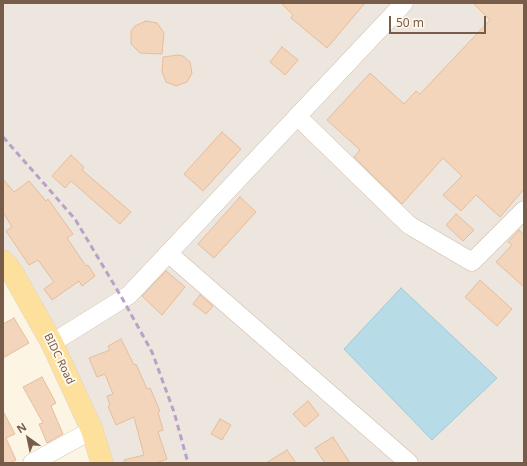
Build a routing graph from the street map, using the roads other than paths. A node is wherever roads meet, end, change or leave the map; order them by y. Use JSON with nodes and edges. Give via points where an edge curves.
{"nodes":[{"id":1,"x":404,"y":3,"type":"edge"},
{"id":2,"x":297,"y":116,"type":"junction"},
{"id":3,"x":524,"y":210,"type":"edge"},
{"id":4,"x":168,"y":253,"type":"junction"},
{"id":5,"x":3,"y":262,"type":"edge"},
{"id":6,"x":52,"y":343,"type":"junction"},
{"id":7,"x":92,"y":430,"type":"junction"},
{"id":8,"x":32,"y":463,"type":"edge"},
{"id":9,"x":102,"y":463,"type":"edge"},
{"id":10,"x":409,"y":463,"type":"edge"}],
"edges":[{"from":1,"to":2,"type":"street"},
{"from":2,"to":3,"type":"street","via":[[409,225],[472,262]]},
{"from":2,"to":4,"type":"street"},
{"from":4,"to":6,"type":"street","via":[[129,295]]},
{"from":4,"to":10,"type":"street"},
{"from":5,"to":6,"type":"main road","name":"BIDC Road","via":[[12,272]]},
{"from":6,"to":7,"type":"main road","name":"BIDC Road"},
{"from":7,"to":8,"type":"street"},
{"from":7,"to":9,"type":"main road","name":"BIDC Road"}]}
